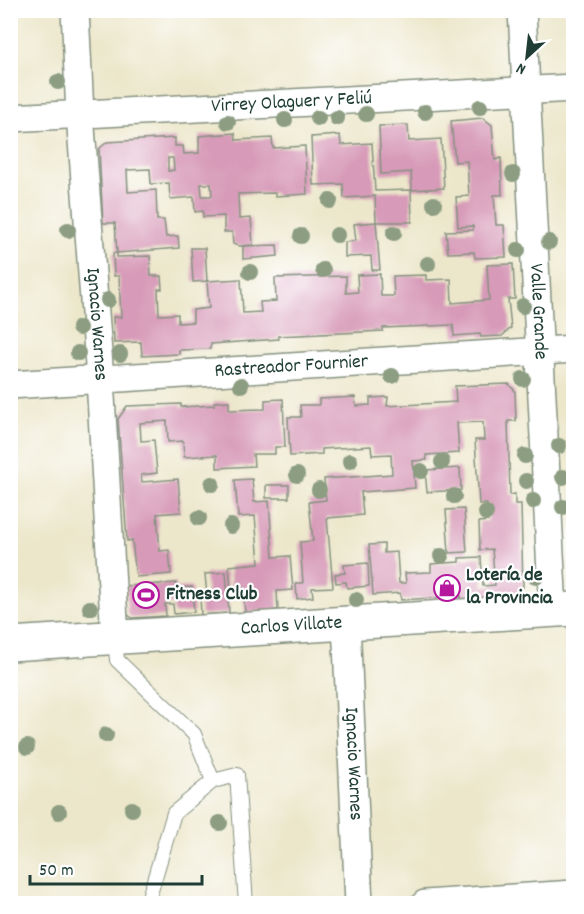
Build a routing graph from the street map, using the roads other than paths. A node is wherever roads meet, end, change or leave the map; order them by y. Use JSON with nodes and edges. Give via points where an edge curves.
{"nodes":[{"id":1,"x":75,"y":10,"type":"edge"},
{"id":2,"x":522,"y":10,"type":"edge"},
{"id":3,"x":573,"y":88,"type":"edge"},
{"id":4,"x":526,"y":91,"type":"junction"},
{"id":5,"x":80,"y":114,"type":"junction"},
{"id":6,"x":10,"y":118,"type":"edge"},
{"id":7,"x":573,"y":349,"type":"edge"},
{"id":8,"x":540,"y":351,"type":"junction"},
{"id":9,"x":100,"y":379,"type":"junction"},
{"id":10,"x":10,"y":385,"type":"edge"},
{"id":11,"x":563,"y":610,"type":"edge"},
{"id":12,"x":346,"y":623,"type":"junction"},
{"id":13,"x":115,"y":638,"type":"junction"},
{"id":14,"x":10,"y":644,"type":"edge"},
{"id":15,"x":213,"y":781,"type":"junction"},
{"id":16,"x":573,"y":894,"type":"edge"},
{"id":17,"x":147,"y":903,"type":"edge"},
{"id":18,"x":246,"y":903,"type":"edge"},
{"id":19,"x":359,"y":903,"type":"edge"},
{"id":20,"x":425,"y":903,"type":"edge"}],
"edges":[{"from":1,"to":5,"type":"street","name":"Ignacio Warnes"},
{"from":2,"to":4,"type":"street","name":"Valle Grande"},
{"from":3,"to":4,"type":"street","name":"Virrey Olaguer y Feliú"},
{"from":4,"to":5,"type":"street","name":"Virrey Olaguer y Feliú"},
{"from":4,"to":8,"type":"street","name":"Valle Grande"},
{"from":5,"to":6,"type":"street","name":"Virrey Olaguer y Feliú"},
{"from":5,"to":9,"type":"street","name":"Ignacio Warnes"},
{"from":7,"to":8,"type":"street","name":"Rastreador Fournier"},
{"from":8,"to":9,"type":"street","name":"Rastreador Fournier"},
{"from":8,"to":11,"type":"street","name":"Valle Grande"},
{"from":9,"to":10,"type":"street","name":"Rastreador Fournier"},
{"from":9,"to":13,"type":"street","name":"Ignacio Warnes"},
{"from":11,"to":12,"type":"street","name":"Carlos Villate"},
{"from":12,"to":13,"type":"street","name":"Carlos Villate"},
{"from":12,"to":19,"type":"street","name":"Ignacio Warnes"},
{"from":13,"to":14,"type":"street","name":"Carlos Villate"},
{"from":13,"to":15,"type":"lane","via":[[117,660],[194,734]]},
{"from":15,"to":17,"type":"lane","via":[[174,813]]},
{"from":15,"to":18,"type":"lane","via":[[237,775]]},
{"from":16,"to":20,"type":"street"}]}
